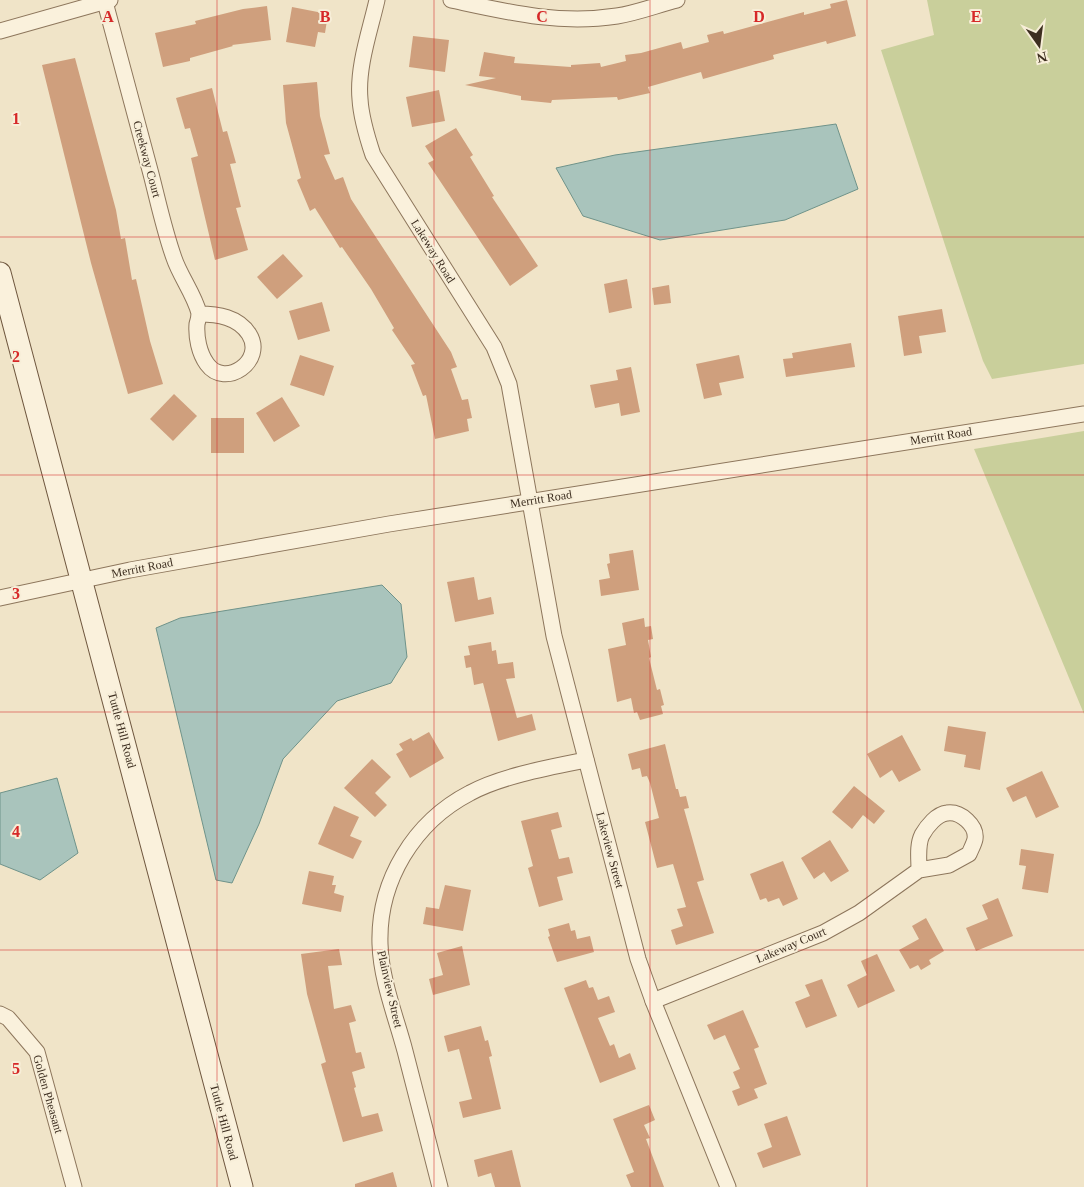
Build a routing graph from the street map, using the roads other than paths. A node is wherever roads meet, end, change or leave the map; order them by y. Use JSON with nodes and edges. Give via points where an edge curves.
{"nodes":[{"id":1,"x":377,"y":0,"type":"edge"},
{"id":2,"x":451,"y":0,"type":"edge"},
{"id":3,"x":677,"y":0,"type":"edge"},
{"id":4,"x":107,"y":1,"type":"edge"},
{"id":5,"x":0,"y":31,"type":"edge"},
{"id":6,"x":0,"y":273,"type":"edge"},
{"id":7,"x":199,"y":314,"type":"dead end"},
{"id":8,"x":1084,"y":414,"type":"edge"},
{"id":9,"x":530,"y":501,"type":"junction"},
{"id":10,"x":82,"y":580,"type":"junction"},
{"id":11,"x":0,"y":598,"type":"edge"},
{"id":12,"x":586,"y":760,"type":"junction"},
{"id":13,"x":919,"y":870,"type":"dead end"},
{"id":14,"x":653,"y":1001,"type":"junction"},
{"id":15,"x":0,"y":1014,"type":"edge"},
{"id":16,"x":74,"y":1187,"type":"edge"},
{"id":17,"x":242,"y":1187,"type":"edge"},
{"id":18,"x":440,"y":1187,"type":"edge"},
{"id":19,"x":728,"y":1187,"type":"edge"}],
"edges":[{"from":1,"to":9,"type":"street","name":"Lakeway Road","via":[[363,61],[359,97],[363,124],[373,155],[386,178],[494,347],[509,384]]},
{"from":2,"to":3,"type":"street","via":[[530,17],[576,20],[618,16]]},
{"from":4,"to":5,"type":"street"},
{"from":4,"to":7,"type":"street","name":"Creekway Court","via":[[174,258]]},
{"from":6,"to":10,"type":"main road","name":"Tuttle Hill Road"},
{"from":8,"to":9,"type":"street","name":"Merritt Road"},
{"from":9,"to":10,"type":"street","name":"Merritt Road"},
{"from":9,"to":12,"type":"street","name":"Lakeview Street","via":[[554,636]]},
{"from":10,"to":11,"type":"street","name":"Merritt Road"},
{"from":10,"to":17,"type":"main road","name":"Tuttle Hill Road"},
{"from":12,"to":14,"type":"street","name":"Lakeview Street","via":[[638,959]]},
{"from":12,"to":18,"type":"street","name":"Plainview Street","via":[[492,784],[459,799],[433,818],[412,840],[390,881],[381,923],[382,966]]},
{"from":13,"to":14,"type":"street","name":"Lakeway Court","via":[[859,913],[823,933]]},
{"from":14,"to":19,"type":"street","name":"Lakeview Street"},
{"from":15,"to":16,"type":"street","name":"Golden Pheasant","via":[[8,1018],[37,1052]]}]}
